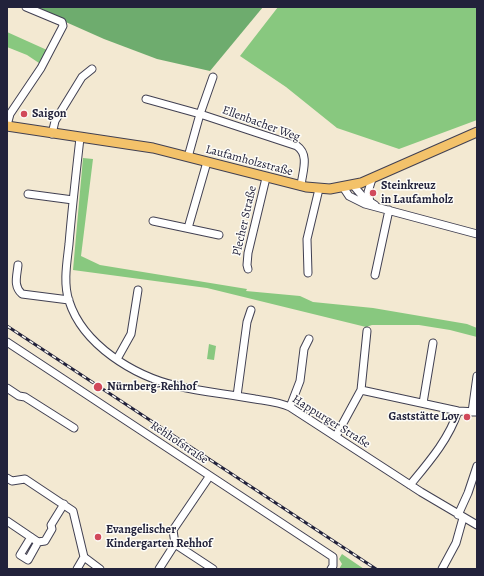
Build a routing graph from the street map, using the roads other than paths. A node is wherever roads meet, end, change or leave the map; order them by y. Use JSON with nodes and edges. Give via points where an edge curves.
{"nodes":[{"id":1,"x":26,"y":7,"type":"edge"},
{"id":2,"x":92,"y":69,"type":"dead end"},
{"id":3,"x":213,"y":77,"type":"dead end"},
{"id":4,"x":146,"y":99,"type":"dead end"},
{"id":5,"x":200,"y":114,"type":"junction"},
{"id":6,"x":7,"y":125,"type":"edge"},
{"id":7,"x":477,"y":132,"type":"edge"},
{"id":8,"x":52,"y":134,"type":"junction"},
{"id":9,"x":80,"y":138,"type":"junction"},
{"id":10,"x":188,"y":157,"type":"junction"},
{"id":11,"x":207,"y":162,"type":"junction"},
{"id":12,"x":266,"y":178,"type":"junction"},
{"id":13,"x":372,"y":178,"type":"junction"},
{"id":14,"x":353,"y":185,"type":"junction"},
{"id":15,"x":301,"y":186,"type":"junction"},
{"id":16,"x":343,"y":187,"type":"junction"},
{"id":17,"x":319,"y":189,"type":"junction"},
{"id":18,"x":28,"y":194,"type":"dead end"},
{"id":19,"x":73,"y":200,"type":"junction"},
{"id":20,"x":370,"y":202,"type":"junction"},
{"id":21,"x":378,"y":207,"type":"junction"},
{"id":22,"x":389,"y":210,"type":"junction"},
{"id":23,"x":153,"y":220,"type":"dead end"},
{"id":24,"x":188,"y":228,"type":"junction"},
{"id":25,"x":477,"y":234,"type":"edge"},
{"id":26,"x":219,"y":235,"type":"dead end"},
{"id":27,"x":18,"y":265,"type":"dead end"},
{"id":28,"x":248,"y":269,"type":"dead end"},
{"id":29,"x":308,"y":273,"type":"dead end"},
{"id":30,"x":375,"y":275,"type":"dead end"},
{"id":31,"x":138,"y":290,"type":"dead end"},
{"id":32,"x":69,"y":300,"type":"junction"},
{"id":33,"x":251,"y":310,"type":"dead end"},
{"id":34,"x":368,"y":331,"type":"dead end"},
{"id":35,"x":309,"y":339,"type":"dead end"},
{"id":36,"x":7,"y":342,"type":"edge"},
{"id":37,"x":433,"y":343,"type":"dead end"},
{"id":38,"x":117,"y":359,"type":"junction"},
{"id":39,"x":477,"y":376,"type":"edge"},
{"id":40,"x":7,"y":388,"type":"edge"},
{"id":41,"x":361,"y":390,"type":"junction"},
{"id":42,"x":237,"y":396,"type":"junction"},
{"id":43,"x":423,"y":403,"type":"junction"},
{"id":44,"x":290,"y":407,"type":"junction"},
{"id":45,"x":458,"y":411,"type":"junction"},
{"id":46,"x":474,"y":412,"type":"edge"},
{"id":47,"x":74,"y":428,"type":"dead end"},
{"id":48,"x":336,"y":436,"type":"junction"},
{"id":49,"x":477,"y":466,"type":"edge"},
{"id":50,"x":209,"y":476,"type":"junction"},
{"id":51,"x":7,"y":478,"type":"edge"},
{"id":52,"x":410,"y":485,"type":"junction"},
{"id":53,"x":64,"y":504,"type":"junction"},
{"id":54,"x":460,"y":516,"type":"junction"},
{"id":55,"x":7,"y":521,"type":"edge"},
{"id":56,"x":477,"y":525,"type":"edge"},
{"id":57,"x":31,"y":537,"type":"junction"},
{"id":58,"x":38,"y":542,"type":"junction"},
{"id":59,"x":175,"y":544,"type":"junction"},
{"id":60,"x":84,"y":558,"type":"junction"},
{"id":61,"x":332,"y":566,"type":"edge"},
{"id":62,"x":77,"y":569,"type":"edge"},
{"id":63,"x":100,"y":569,"type":"edge"},
{"id":64,"x":159,"y":569,"type":"edge"},
{"id":65,"x":213,"y":569,"type":"edge"},
{"id":66,"x":442,"y":569,"type":"edge"}],
"edges":[{"from":1,"to":6,"type":"street","via":[[62,22],[61,32],[41,68],[10,114]]},
{"from":2,"to":8,"type":"street","via":[[82,77],[55,121]]},
{"from":3,"to":5,"type":"street"},
{"from":4,"to":5,"type":"street","name":"Ellenbacher Weg"},
{"from":5,"to":10,"type":"street"},
{"from":5,"to":15,"type":"street","name":"Ellenbacher Weg","via":[[282,140],[301,149],[305,157]]},
{"from":6,"to":8,"type":"main road","name":"Laufamholzstraße"},
{"from":7,"to":13,"type":"main road","name":"Laufamholzstraße"},
{"from":8,"to":9,"type":"main road","name":"Laufamholzstraße"},
{"from":9,"to":10,"type":"main road","name":"Laufamholzstraße","via":[[147,147]]},
{"from":9,"to":19,"type":"street","name":"Happurger Straße"},
{"from":10,"to":11,"type":"main road","name":"Laufamholzstraße"},
{"from":11,"to":12,"type":"main road","name":"Laufamholzstraße"},
{"from":11,"to":24,"type":"street"},
{"from":12,"to":15,"type":"main road","name":"Laufamholzstraße"},
{"from":12,"to":28,"type":"street","name":"Plecher Straße","via":[[248,254]]},
{"from":13,"to":14,"type":"main road","name":"Laufamholzstraße"},
{"from":13,"to":20,"type":"street","via":[[368,192]]},
{"from":14,"to":16,"type":"main road","name":"Laufamholzstraße"},
{"from":14,"to":20,"type":"street"},
{"from":15,"to":17,"type":"main road","name":"Laufamholzstraße"},
{"from":16,"to":17,"type":"main road","name":"Laufamholzstraße"},
{"from":16,"to":21,"type":"street","via":[[358,201]]},
{"from":17,"to":29,"type":"street","via":[[307,239]]},
{"from":18,"to":19,"type":"street"},
{"from":19,"to":32,"type":"street","name":"Happurger Straße","via":[[66,267]]},
{"from":20,"to":21,"type":"street"},
{"from":21,"to":22,"type":"street"},
{"from":22,"to":25,"type":"street"},
{"from":22,"to":30,"type":"street"},
{"from":23,"to":24,"type":"street"},
{"from":24,"to":26,"type":"street"},
{"from":27,"to":32,"type":"street","via":[[16,283],[22,294]]},
{"from":31,"to":38,"type":"street","via":[[131,334]]},
{"from":32,"to":38,"type":"street","name":"Happurger Straße","via":[[88,334]]},
{"from":33,"to":42,"type":"street","via":[[247,322]]},
{"from":34,"to":41,"type":"street"},
{"from":35,"to":44,"type":"street","via":[[304,349],[300,381]]},
{"from":36,"to":50,"type":"street","name":"Rehhofstraße"},
{"from":37,"to":43,"type":"street"},
{"from":38,"to":42,"type":"street","name":"Happurger Straße","via":[[136,370],[174,385]]},
{"from":39,"to":46,"type":"street"},
{"from":40,"to":47,"type":"street"},
{"from":41,"to":43,"type":"street"},
{"from":41,"to":48,"type":"street"},
{"from":42,"to":44,"type":"street","name":"Happurger Straße"},
{"from":43,"to":45,"type":"street"},
{"from":44,"to":48,"type":"street","name":"Happurger Straße"},
{"from":45,"to":46,"type":"street"},
{"from":45,"to":52,"type":"street","via":[[433,458]]},
{"from":48,"to":52,"type":"street","name":"Happurger Straße"},
{"from":49,"to":54,"type":"street"},
{"from":50,"to":59,"type":"street","via":[[172,530]]},
{"from":50,"to":61,"type":"street","name":"Rehhofstraße","via":[[333,557]]},
{"from":51,"to":53,"type":"street","via":[[12,481],[25,479]]},
{"from":52,"to":54,"type":"street","name":"Happurger Straße"},
{"from":53,"to":58,"type":"street","via":[[45,541]]},
{"from":53,"to":60,"type":"street","via":[[74,511]]},
{"from":54,"to":56,"type":"street","name":"Happurger Straße"},
{"from":54,"to":66,"type":"street","via":[[456,544]]},
{"from":55,"to":57,"type":"street"},
{"from":57,"to":58,"type":"street"},
{"from":57,"to":58,"type":"street","via":[[20,554],[28,560]]},
{"from":59,"to":64,"type":"street"},
{"from":59,"to":65,"type":"street"},
{"from":60,"to":62,"type":"street"},
{"from":60,"to":63,"type":"street"}]}
